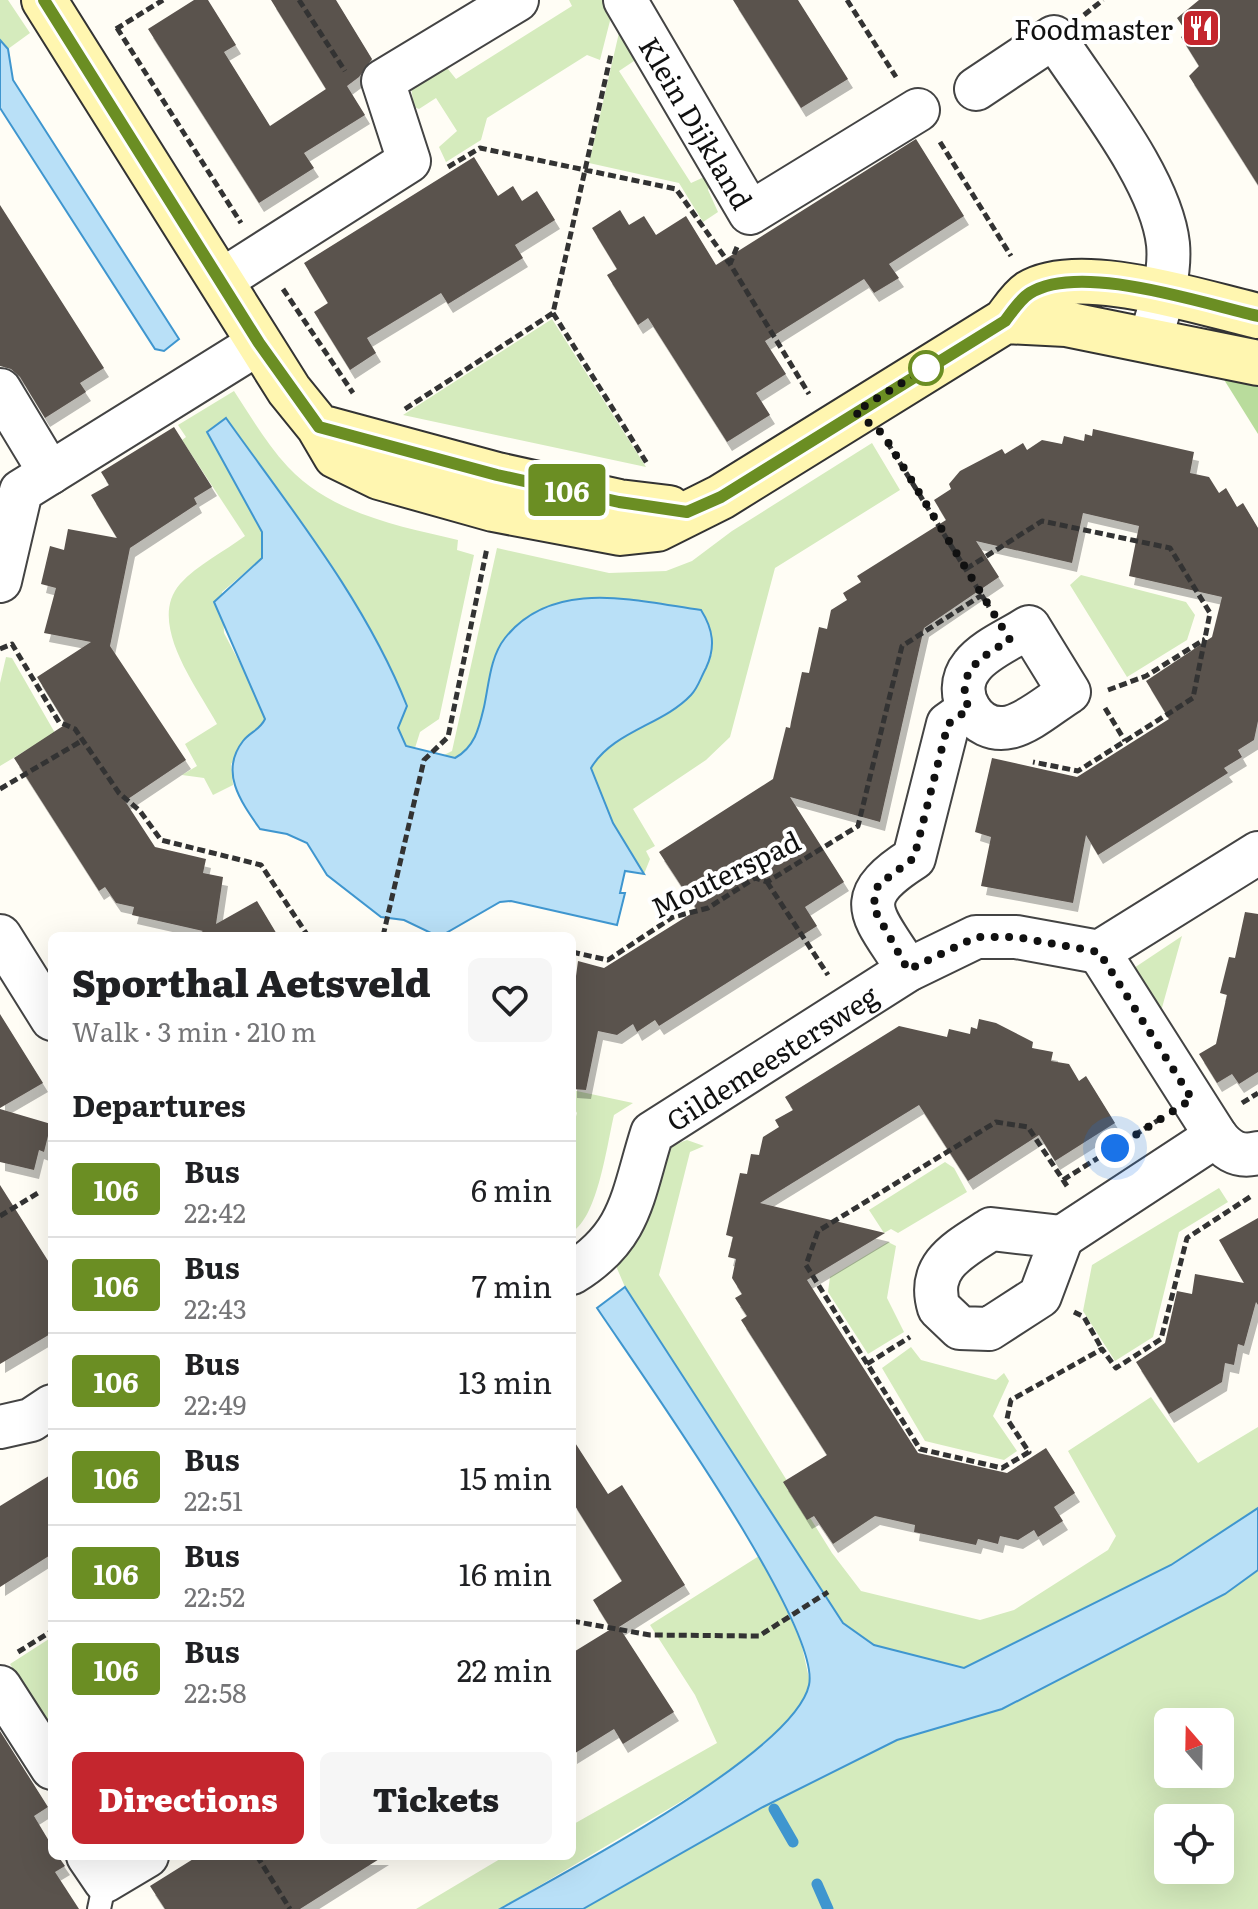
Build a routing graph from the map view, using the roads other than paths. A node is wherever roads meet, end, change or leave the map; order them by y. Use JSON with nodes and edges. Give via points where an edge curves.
{"nodes":[{"id":1,"x":44,"y":0,"type":"edge"},
{"id":2,"x":517,"y":0,"type":"edge"},
{"id":3,"x":625,"y":0,"type":"edge"},
{"id":4,"x":976,"y":89,"type":"dead end"},
{"id":5,"x":925,"y":120,"type":"road end"},
{"id":6,"x":222,"y":280,"type":"junction"},
{"id":7,"x":1163,"y":294,"type":"junction"},
{"id":8,"x":1258,"y":316,"type":"edge"},
{"id":9,"x":1005,"y":321,"type":"junction"},
{"id":10,"x":1150,"y":340,"type":"junction"},
{"id":11,"x":259,"y":343,"type":"junction"},
{"id":12,"x":1258,"y":363,"type":"edge"},
{"id":13,"x":0,"y":390,"type":"edge"},
{"id":14,"x":50,"y":473,"type":"junction"},
{"id":15,"x":0,"y":581,"type":"edge"},
{"id":16,"x":969,"y":709,"type":"junction"},
{"id":17,"x":1258,"y":853,"type":"edge"},
{"id":18,"x":0,"y":936,"type":"edge"},
{"id":19,"x":1099,"y":952,"type":"junction"},
{"id":20,"x":908,"y":970,"type":"junction"},
{"id":21,"x":48,"y":1013,"type":"edge"},
{"id":22,"x":1216,"y":1136,"type":"junction"},
{"id":23,"x":1258,"y":1153,"type":"edge"},
{"id":24,"x":1062,"y":1237,"type":"junction"},
{"id":25,"x":576,"y":1271,"type":"edge"},
{"id":26,"x":48,"y":1409,"type":"edge"},
{"id":27,"x":0,"y":1427,"type":"edge"},
{"id":28,"x":6,"y":1671,"type":"edge"},
{"id":29,"x":48,"y":1760,"type":"edge"},
{"id":30,"x":139,"y":1860,"type":"edge"},
{"id":31,"x":97,"y":1882,"type":"edge"}],
"edges":[{"from":1,"to":6,"type":"street"},
{"from":2,"to":6,"type":"street","via":[[383,81],[409,161]]},
{"from":3,"to":5,"type":"street","name":"Klein Dijkland","via":[[750,213]]},
{"from":4,"to":7,"type":"street","via":[[1054,37],[1150,186],[1168,246]]},
{"from":6,"to":11,"type":"street"},
{"from":7,"to":8,"type":"street"},
{"from":7,"to":9,"type":"street","via":[[1091,280],[1058,282],[1028,294]]},
{"from":7,"to":10,"type":"street"},
{"from":9,"to":10,"type":"street","via":[[1066,324]]},
{"from":9,"to":11,"type":"street","via":[[721,497],[657,529],[620,533],[493,509],[379,477],[336,456]]},
{"from":10,"to":12,"type":"street"},
{"from":11,"to":14,"type":"street"},
{"from":13,"to":14,"type":"street"},
{"from":14,"to":15,"type":"street","via":[[21,491]]},
{"from":16,"to":16,"type":"street","via":[[987,725],[1011,727],[1069,692],[1029,627],[981,657],[966,675]]},
{"from":16,"to":20,"type":"street","via":[[948,724],[914,858],[885,876],[874,896],[876,918]]},
{"from":17,"to":19,"type":"street"},
{"from":18,"to":21,"type":"street"},
{"from":19,"to":20,"type":"street","name":"Gildemeestersweg","via":[[1016,937],[976,937]]},
{"from":19,"to":22,"type":"street"},
{"from":20,"to":25,"type":"street","name":"Gildemeestersweg","via":[[652,1133],[622,1229],[594,1260]]},
{"from":22,"to":23,"type":"street","via":[[1228,1150]]},
{"from":22,"to":24,"type":"street"},
{"from":24,"to":24,"type":"street","via":[[1040,1296],[989,1329],[960,1328],[944,1315],[935,1280],[950,1255],[991,1229]]},
{"from":26,"to":27,"type":"street","via":[[31,1420]]},
{"from":28,"to":29,"type":"street"},
{"from":30,"to":31,"type":"street"}]}
